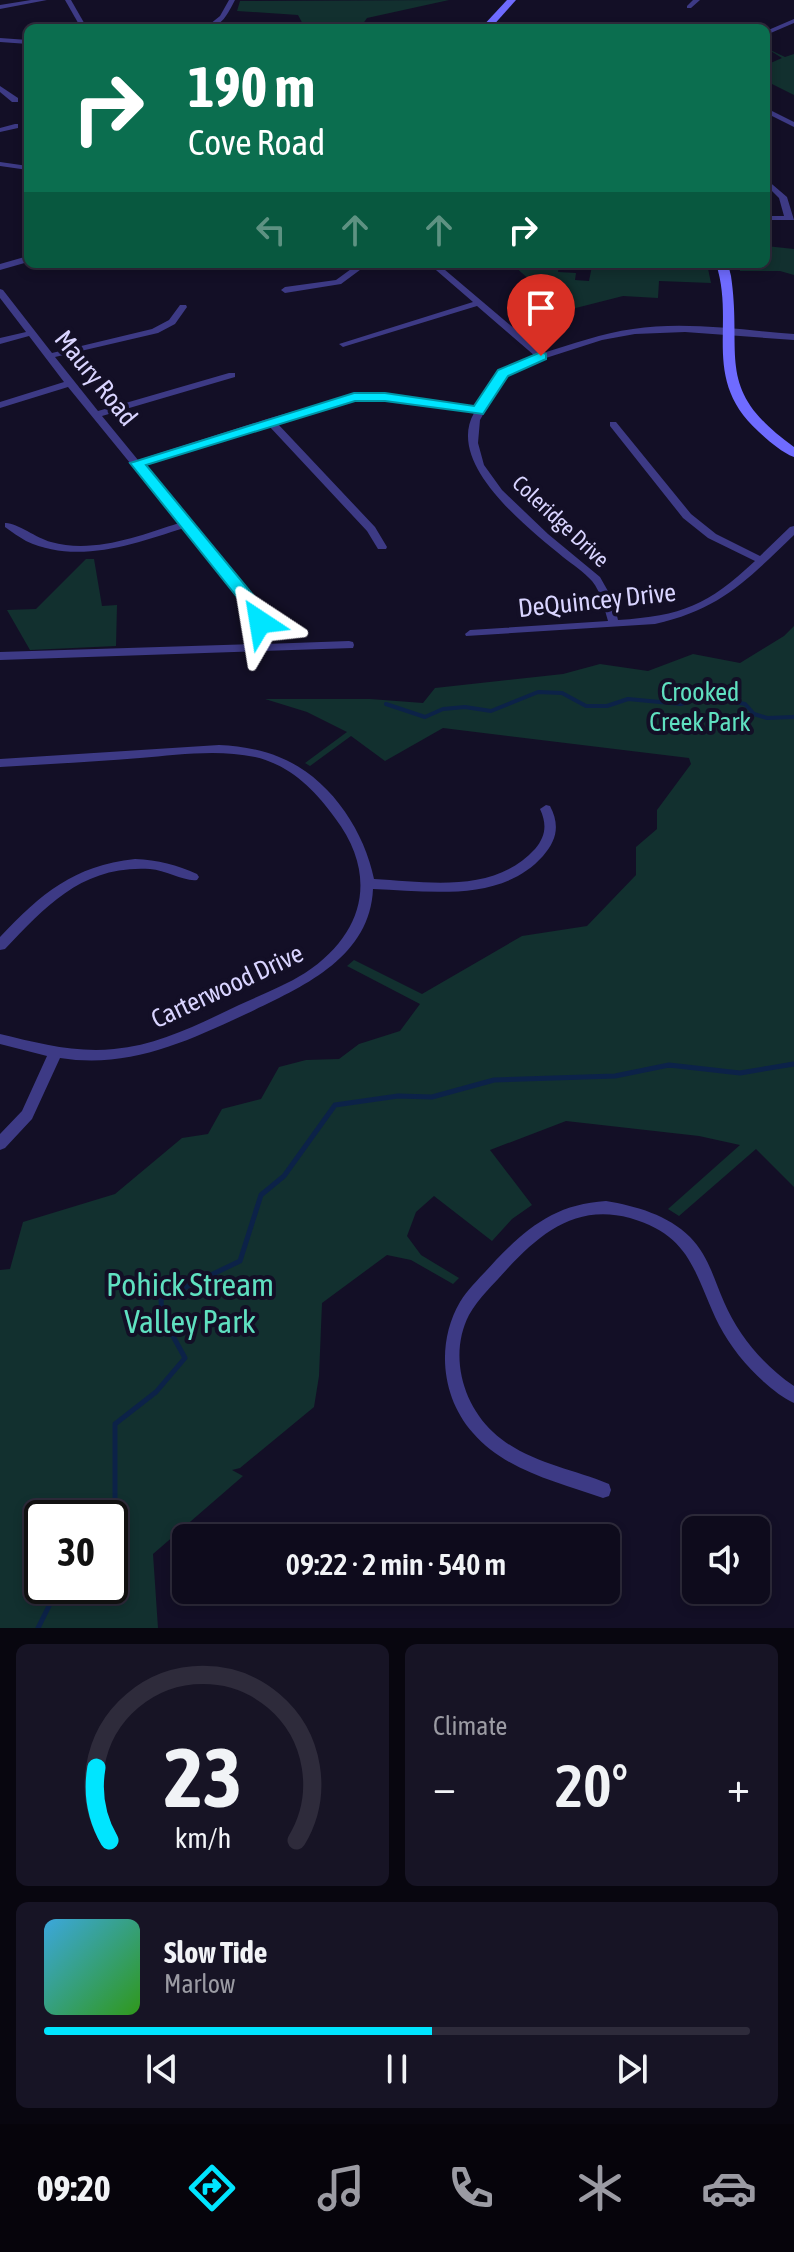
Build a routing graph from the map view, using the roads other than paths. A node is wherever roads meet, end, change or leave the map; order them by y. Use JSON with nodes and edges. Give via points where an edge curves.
{"nodes":[{"id":1,"x":44,"y":0,"type":"edge"},
{"id":2,"x":68,"y":0,"type":"edge"},
{"id":3,"x":232,"y":0,"type":"edge"},
{"id":4,"x":512,"y":0,"type":"edge"},
{"id":5,"x":697,"y":0,"type":"edge"},
{"id":6,"x":0,"y":7,"type":"edge"},
{"id":7,"x":689,"y":7,"type":"dead end"},
{"id":8,"x":794,"y":21,"type":"edge"},
{"id":9,"x":82,"y":24,"type":"edge"},
{"id":10,"x":213,"y":24,"type":"edge"},
{"id":11,"x":490,"y":24,"type":"edge"},
{"id":12,"x":770,"y":31,"type":"edge"},
{"id":13,"x":0,"y":40,"type":"edge"},
{"id":14,"x":24,"y":42,"type":"edge"},
{"id":15,"x":1,"y":89,"type":"edge"},
{"id":16,"x":15,"y":100,"type":"dead end"},
{"id":17,"x":770,"y":112,"type":"edge"},
{"id":18,"x":18,"y":125,"type":"dead end"},
{"id":19,"x":794,"y":125,"type":"edge"},
{"id":20,"x":0,"y":130,"type":"edge"},
{"id":21,"x":0,"y":164,"type":"edge"},
{"id":22,"x":24,"y":167,"type":"edge"},
{"id":23,"x":770,"y":185,"type":"edge"},
{"id":24,"x":770,"y":218,"type":"edge"},
{"id":25,"x":792,"y":218,"type":"edge"},
{"id":26,"x":24,"y":260,"type":"edge"},
{"id":27,"x":0,"y":267,"type":"edge"},
{"id":28,"x":358,"y":268,"type":"edge"},
{"id":29,"x":438,"y":268,"type":"edge"},
{"id":30,"x":723,"y":268,"type":"edge"},
{"id":31,"x":285,"y":290,"type":"dead end"},
{"id":32,"x":0,"y":292,"type":"edge"},
{"id":33,"x":479,"y":303,"type":"junction"},
{"id":34,"x":183,"y":307,"type":"dead end"},
{"id":35,"x":727,"y":332,"type":"junction"},
{"id":36,"x":31,"y":333,"type":"junction"},
{"id":37,"x":794,"y":337,"type":"edge"},
{"id":38,"x":0,"y":341,"type":"edge"},
{"id":39,"x":343,"y":344,"type":"dead end"},
{"id":40,"x":50,"y":356,"type":"junction"},
{"id":41,"x":541,"y":356,"type":"junction"},
{"id":42,"x":232,"y":375,"type":"dead end"},
{"id":43,"x":70,"y":383,"type":"junction"},
{"id":44,"x":0,"y":405,"type":"edge"},
{"id":45,"x":478,"y":411,"type":"junction"},
{"id":46,"x":97,"y":414,"type":"junction"},
{"id":47,"x":270,"y":421,"type":"junction"},
{"id":48,"x":613,"y":424,"type":"dead end"},
{"id":49,"x":794,"y":453,"type":"edge"},
{"id":50,"x":137,"y":463,"type":"junction"},
{"id":51,"x":185,"y":524,"type":"junction"},
{"id":52,"x":9,"y":525,"type":"dead end"},
{"id":53,"x":794,"y":529,"type":"edge"},
{"id":54,"x":382,"y":547,"type":"dead end"},
{"id":55,"x":761,"y":560,"type":"junction"},
{"id":56,"x":614,"y":624,"type":"junction"},
{"id":57,"x":470,"y":634,"type":"dead end"},
{"id":58,"x":349,"y":645,"type":"dead end"},
{"id":59,"x":260,"y":647,"type":"junction"},
{"id":60,"x":0,"y":656,"type":"edge"},
{"id":61,"x":0,"y":763,"type":"edge"},
{"id":62,"x":546,"y":809,"type":"dead end"},
{"id":63,"x":193,"y":877,"type":"dead end"},
{"id":64,"x":370,"y":884,"type":"junction"},
{"id":65,"x":0,"y":945,"type":"edge"},
{"id":66,"x":0,"y":1039,"type":"edge"},
{"id":67,"x":56,"y":1052,"type":"junction"},
{"id":68,"x":0,"y":1144,"type":"edge"},
{"id":69,"x":794,"y":1395,"type":"edge"},
{"id":70,"x":603,"y":1490,"type":"dead end"}],
"edges":[{"from":1,"to":6,"type":"street"},
{"from":2,"to":9,"type":"street"},
{"from":3,"to":10,"type":"street"},
{"from":4,"to":11,"type":"street"},
{"from":5,"to":7,"type":"street"},
{"from":8,"to":12,"type":"street"},
{"from":13,"to":14,"type":"street"},
{"from":15,"to":16,"type":"street"},
{"from":17,"to":19,"type":"street"},
{"from":18,"to":20,"type":"street"},
{"from":21,"to":22,"type":"street"},
{"from":23,"to":25,"type":"street","via":[[783,197]]},
{"from":24,"to":25,"type":"street"},
{"from":26,"to":27,"type":"street"},
{"from":28,"to":31,"type":"street","via":[[338,282]]},
{"from":29,"to":33,"type":"street"},
{"from":30,"to":35,"type":"street"},
{"from":32,"to":36,"type":"street","name":"Maury Road"},
{"from":33,"to":39,"type":"street"},
{"from":33,"to":41,"type":"street"},
{"from":34,"to":40,"type":"street","via":[[172,322],[155,331]]},
{"from":35,"to":37,"type":"street","name":"Coleridge Drive"},
{"from":35,"to":41,"type":"street","name":"Coleridge Drive","via":[[635,331]]},
{"from":35,"to":49,"type":"street","via":[[735,393],[755,421]]},
{"from":36,"to":38,"type":"street"},
{"from":36,"to":40,"type":"street","name":"Maury Road"},
{"from":40,"to":43,"type":"street","name":"Maury Road"},
{"from":41,"to":45,"type":"street","name":"Coleridge Drive","via":[[503,373]]},
{"from":42,"to":46,"type":"street"},
{"from":43,"to":44,"type":"street"},
{"from":43,"to":46,"type":"street","name":"Maury Road"},
{"from":45,"to":47,"type":"street","via":[[369,396],[334,400]]},
{"from":45,"to":56,"type":"street","name":"Coleridge Drive","via":[[473,443],[484,473],[544,536],[596,579]]},
{"from":46,"to":50,"type":"street","name":"Maury Road"},
{"from":47,"to":50,"type":"street"},
{"from":47,"to":54,"type":"street"},
{"from":48,"to":55,"type":"street","via":[[687,516],[712,536]]},
{"from":50,"to":51,"type":"street","name":"Maury Road"},
{"from":51,"to":52,"type":"street","via":[[119,545],[82,550],[38,543]]},
{"from":51,"to":59,"type":"street","name":"Maury Road","via":[[254,607]]},
{"from":53,"to":55,"type":"street","name":"DeQuincey Drive"},
{"from":55,"to":56,"type":"street","name":"DeQuincey Drive","via":[[723,596],[699,609]]},
{"from":56,"to":57,"type":"street","name":"DeQuincey Drive"},
{"from":58,"to":59,"type":"street"},
{"from":59,"to":60,"type":"street"},
{"from":61,"to":64,"type":"street","via":[[215,749],[261,754],[296,769],[322,791],[358,842]]},
{"from":62,"to":64,"type":"street","via":[[552,821],[549,839],[536,858],[509,876],[464,885]]},
{"from":63,"to":65,"type":"street","via":[[147,863],[89,874],[43,902]]},
{"from":64,"to":67,"type":"street","name":"Carterwood Drive","via":[[349,940],[302,981],[160,1046],[112,1055]]},
{"from":66,"to":67,"type":"street","name":"Carterwood Drive"},
{"from":67,"to":68,"type":"street","via":[[27,1115]]},
{"from":69,"to":70,"type":"street","via":[[743,1350],[702,1264],[663,1226],[636,1214],[597,1209],[548,1221],[467,1305],[454,1337],[453,1373],[470,1417],[503,1450]]}]}
